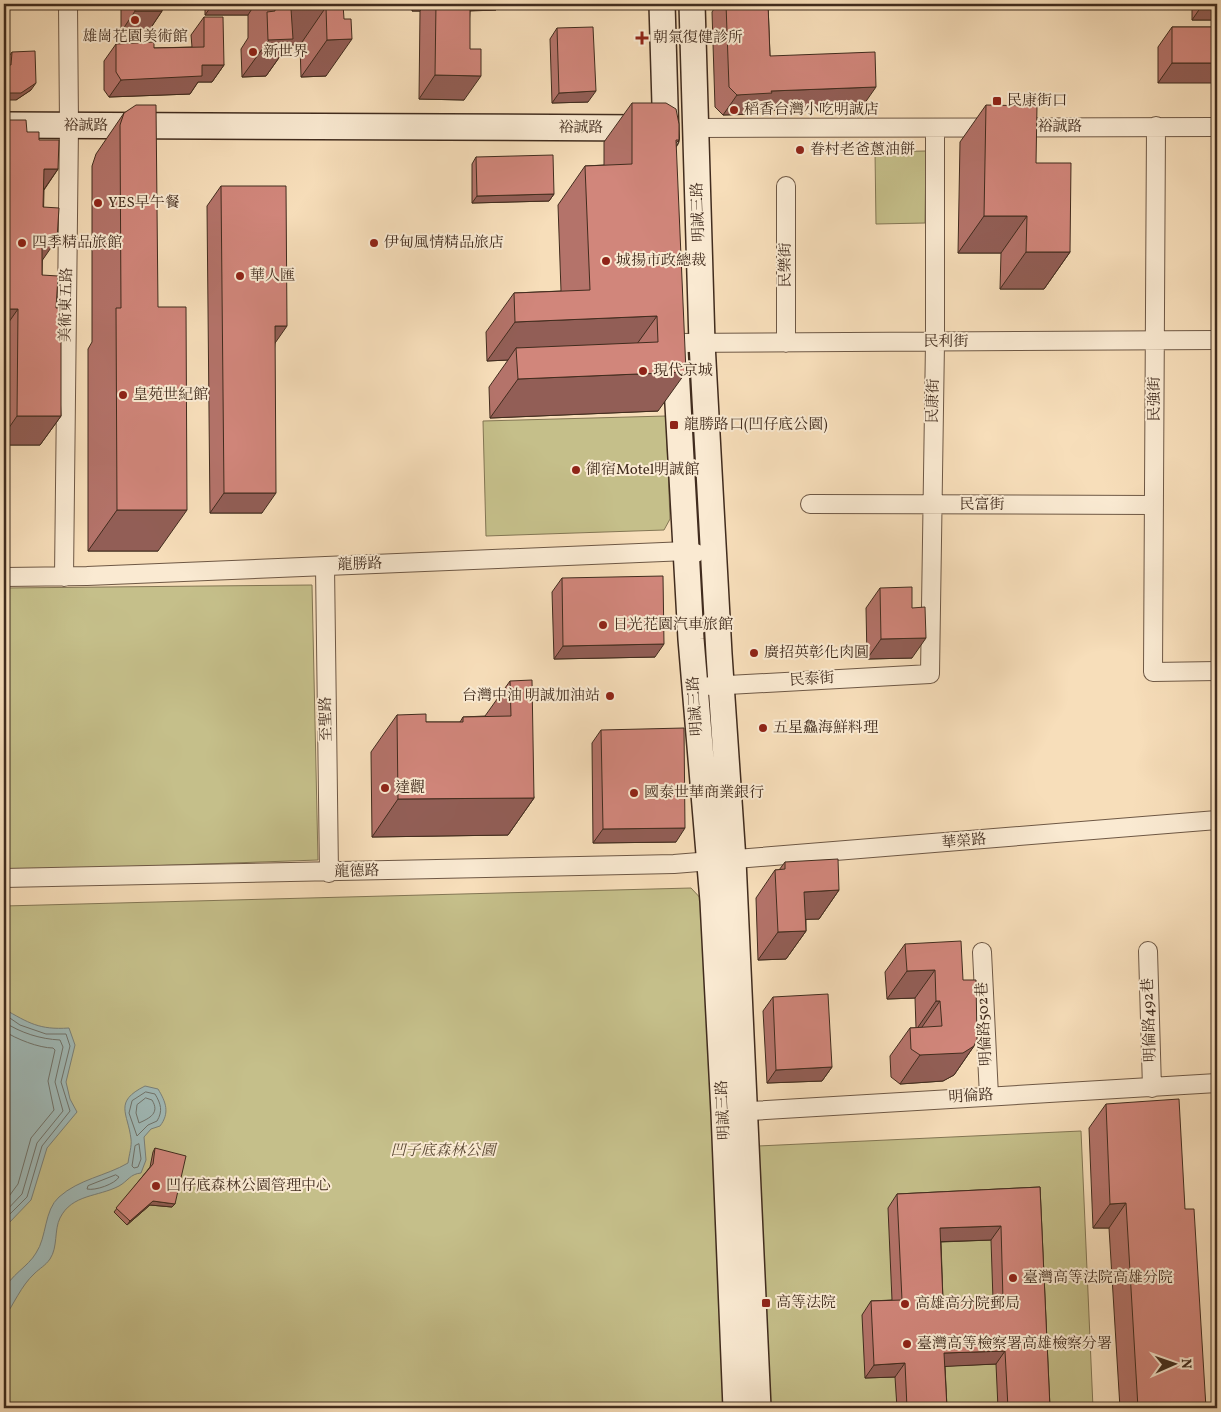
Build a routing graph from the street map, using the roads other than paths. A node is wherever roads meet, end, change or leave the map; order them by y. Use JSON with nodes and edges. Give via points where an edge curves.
{"nodes":[{"id":1,"x":68,"y":4,"type":"edge"},
{"id":2,"x":662,"y":4,"type":"edge"},
{"id":3,"x":692,"y":4,"type":"edge"},
{"id":4,"x":4,"y":125,"type":"edge"},
{"id":5,"x":69,"y":126,"type":"junction"},
{"id":6,"x":1156,"y":126,"type":"junction"},
{"id":7,"x":1217,"y":126,"type":"edge"},
{"id":8,"x":665,"y":128,"type":"junction"},
{"id":9,"x":696,"y":128,"type":"junction"},
{"id":10,"x":935,"y":128,"type":"junction"},
{"id":11,"x":666,"y":157,"type":"edge"},
{"id":12,"x":786,"y":186,"type":"dead end"},
{"id":13,"x":674,"y":331,"type":"joint"},
{"id":14,"x":1217,"y":340,"type":"edge"},
{"id":15,"x":1155,"y":341,"type":"junction"},
{"id":16,"x":702,"y":342,"type":"junction"},
{"id":17,"x":935,"y":342,"type":"junction"},
{"id":18,"x":786,"y":343,"type":"junction"},
{"id":19,"x":810,"y":504,"type":"dead end"},
{"id":20,"x":933,"y":504,"type":"junction"},
{"id":21,"x":1154,"y":505,"type":"junction"},
{"id":22,"x":687,"y":551,"type":"junction"},
{"id":23,"x":716,"y":559,"type":"junction"},
{"id":24,"x":325,"y":566,"type":"junction"},
{"id":25,"x":4,"y":577,"type":"edge"},
{"id":26,"x":64,"y":577,"type":"junction"},
{"id":27,"x":1217,"y":671,"type":"edge"},
{"id":28,"x":930,"y":674,"type":"joint"},
{"id":29,"x":721,"y":686,"type":"junction"},
{"id":30,"x":694,"y":687,"type":"junction"},
{"id":31,"x":1217,"y":820,"type":"edge"},
{"id":32,"x":722,"y":861,"type":"junction"},
{"id":33,"x":329,"y":873,"type":"junction"},
{"id":34,"x":4,"y":878,"type":"edge"},
{"id":35,"x":1148,"y":951,"type":"dead end"},
{"id":36,"x":982,"y":952,"type":"dead end"},
{"id":37,"x":1217,"y":1083,"type":"edge"},
{"id":38,"x":1152,"y":1088,"type":"junction"},
{"id":39,"x":989,"y":1096,"type":"junction"},
{"id":40,"x":735,"y":1112,"type":"junction"},
{"id":41,"x":736,"y":1408,"type":"edge"},
{"id":42,"x":758,"y":1408,"type":"edge"}],
"edges":[{"from":1,"to":5,"type":"street","name":"美術東五路"},
{"from":2,"to":8,"type":"street"},
{"from":3,"to":9,"type":"street","name":"明誠三路"},
{"from":4,"to":5,"type":"street","name":"裕誠路"},
{"from":5,"to":8,"type":"street","name":"裕誠路"},
{"from":5,"to":26,"type":"street","name":"美術東五路"},
{"from":6,"to":7,"type":"street","name":"裕誠路"},
{"from":6,"to":10,"type":"street","name":"裕誠路"},
{"from":6,"to":15,"type":"street","name":"民強街"},
{"from":8,"to":9,"type":"street","name":"裕誠路"},
{"from":8,"to":11,"type":"street"},
{"from":9,"to":10,"type":"street","name":"裕誠路"},
{"from":9,"to":16,"type":"street","name":"明誠三路"},
{"from":10,"to":17,"type":"street","name":"民康街"},
{"from":12,"to":18,"type":"street","name":"民樂街"},
{"from":13,"to":16,"type":"street","name":"民利街"},
{"from":13,"to":22,"type":"street","name":"明誠三路"},
{"from":14,"to":15,"type":"street","name":"民利街"},
{"from":15,"to":17,"type":"street","name":"民利街"},
{"from":15,"to":21,"type":"street","name":"民強街"},
{"from":16,"to":18,"type":"street","name":"民利街"},
{"from":16,"to":23,"type":"street","name":"明誠三路"},
{"from":17,"to":18,"type":"street","name":"民利街"},
{"from":17,"to":20,"type":"street","name":"民康街"},
{"from":19,"to":20,"type":"street","name":"民富街"},
{"from":20,"to":21,"type":"street","name":"民富街"},
{"from":20,"to":28,"type":"street","name":"民康街"},
{"from":21,"to":27,"type":"street","name":"民強街","via":[[1153,672]]},
{"from":22,"to":23,"type":"street","name":"龍勝路"},
{"from":22,"to":24,"type":"street","name":"龍勝路"},
{"from":22,"to":30,"type":"street","name":"明誠三路"},
{"from":23,"to":29,"type":"street","name":"明誠三路"},
{"from":24,"to":26,"type":"street","name":"龍勝路"},
{"from":24,"to":33,"type":"street","name":"至聖路"},
{"from":25,"to":26,"type":"street","name":"龍勝路"},
{"from":28,"to":29,"type":"street","name":"民泰街"},
{"from":29,"to":30,"type":"street","name":"民泰街"},
{"from":29,"to":32,"type":"street","name":"明誠三路"},
{"from":30,"to":32,"type":"street","name":"明誠三路"},
{"from":31,"to":32,"type":"street","name":"華榮路"},
{"from":32,"to":33,"type":"street","name":"龍德路"},
{"from":32,"to":40,"type":"street","name":"明誠三路"},
{"from":33,"to":34,"type":"street","name":"龍德路"},
{"from":35,"to":38,"type":"street","name":"明倫路492巷"},
{"from":36,"to":39,"type":"street","name":"明倫路502巷"},
{"from":37,"to":38,"type":"street","name":"明倫路"},
{"from":38,"to":39,"type":"street","name":"明倫路"},
{"from":39,"to":40,"type":"street","name":"明倫路"},
{"from":40,"to":41,"type":"street","name":"明誠三路"},
{"from":40,"to":42,"type":"street","name":"明誠三路"}]}
